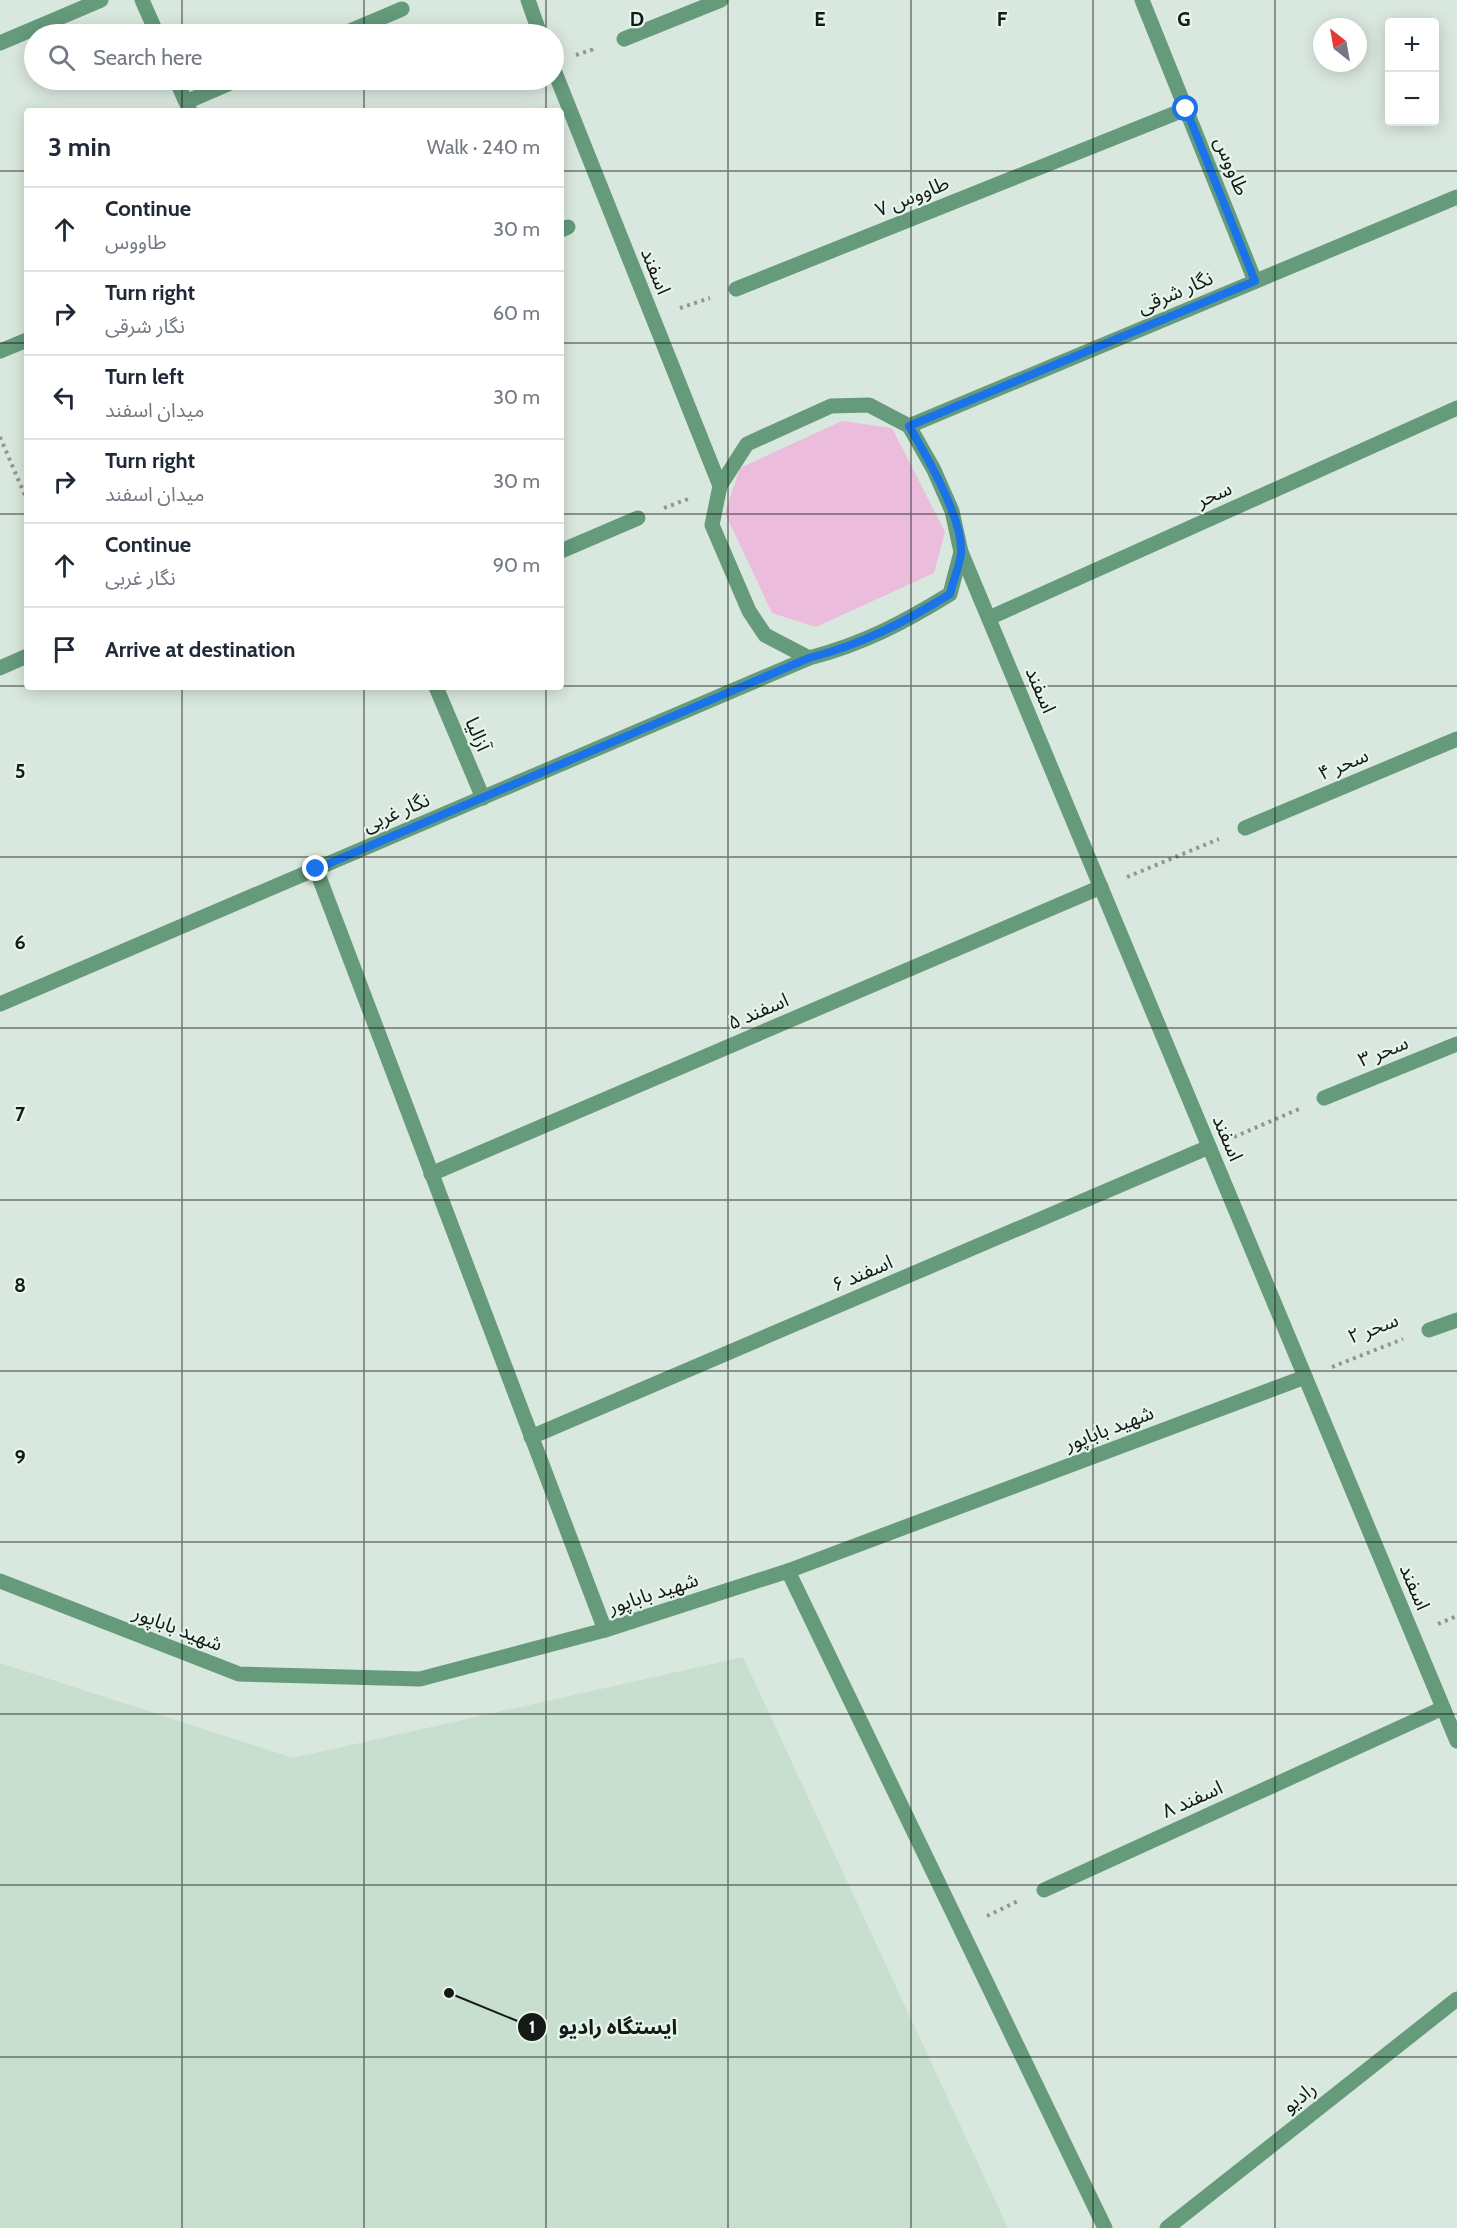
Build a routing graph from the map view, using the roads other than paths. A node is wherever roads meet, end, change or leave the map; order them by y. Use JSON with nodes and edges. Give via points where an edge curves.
{"nodes":[{"id":1,"x":100,"y":0,"type":"edge"},
{"id":2,"x":142,"y":0,"type":"edge"},
{"id":3,"x":528,"y":0,"type":"edge"},
{"id":4,"x":721,"y":0,"type":"edge"},
{"id":5,"x":1142,"y":0,"type":"edge"},
{"id":6,"x":402,"y":9,"type":"dead end"},
{"id":7,"x":44,"y":24,"type":"edge"},
{"id":8,"x":153,"y":24,"type":"edge"},
{"id":9,"x":367,"y":24,"type":"edge"},
{"id":10,"x":536,"y":24,"type":"edge"},
{"id":11,"x":24,"y":33,"type":"edge"},
{"id":12,"x":624,"y":39,"type":"road end"},
{"id":13,"x":0,"y":43,"type":"edge"},
{"id":14,"x":181,"y":90,"type":"edge"},
{"id":15,"x":218,"y":90,"type":"edge"},
{"id":16,"x":562,"y":90,"type":"edge"},
{"id":17,"x":188,"y":106,"type":"edge"},
{"id":18,"x":1186,"y":109,"type":"junction"},
{"id":19,"x":1457,"y":197,"type":"edge"},
{"id":20,"x":1255,"y":281,"type":"junction"},
{"id":21,"x":736,"y":289,"type":"road end"},
{"id":22,"x":24,"y":341,"type":"edge"},
{"id":23,"x":0,"y":351,"type":"edge"},
{"id":24,"x":1457,"y":408,"type":"edge"},
{"id":25,"x":909,"y":426,"type":"junction"},
{"id":26,"x":720,"y":486,"type":"junction"},
{"id":27,"x":638,"y":518,"type":"road end"},
{"id":28,"x":564,"y":550,"type":"edge"},
{"id":29,"x":961,"y":552,"type":"junction"},
{"id":30,"x":989,"y":618,"type":"junction"},
{"id":31,"x":24,"y":657,"type":"edge"},
{"id":32,"x":809,"y":658,"type":"junction"},
{"id":33,"x":0,"y":668,"type":"edge"},
{"id":34,"x":437,"y":690,"type":"edge"},
{"id":35,"x":1457,"y":739,"type":"edge"},
{"id":36,"x":483,"y":798,"type":"junction"},
{"id":37,"x":1245,"y":828,"type":"road end"},
{"id":38,"x":316,"y":869,"type":"junction"},
{"id":39,"x":1101,"y":887,"type":"junction"},
{"id":40,"x":0,"y":1004,"type":"edge"},
{"id":41,"x":1457,"y":1044,"type":"edge"},
{"id":42,"x":1324,"y":1098,"type":"road end"},
{"id":43,"x":1209,"y":1147,"type":"junction"},
{"id":44,"x":431,"y":1174,"type":"junction"},
{"id":45,"x":1457,"y":1320,"type":"edge"},
{"id":46,"x":1429,"y":1329,"type":"road end"},
{"id":47,"x":1305,"y":1377,"type":"junction"},
{"id":48,"x":531,"y":1437,"type":"junction"},
{"id":49,"x":788,"y":1571,"type":"junction"},
{"id":50,"x":0,"y":1581,"type":"edge"},
{"id":51,"x":605,"y":1630,"type":"junction"},
{"id":52,"x":1443,"y":1708,"type":"junction"},
{"id":53,"x":1457,"y":1741,"type":"edge"},
{"id":54,"x":1044,"y":1890,"type":"road end"},
{"id":55,"x":1457,"y":2000,"type":"edge"},
{"id":56,"x":1105,"y":2228,"type":"edge"},
{"id":57,"x":1167,"y":2228,"type":"edge"}],
"edges":[{"from":1,"to":7,"type":"street"},
{"from":2,"to":8,"type":"street"},
{"from":3,"to":10,"type":"street"},
{"from":4,"to":12,"type":"street"},
{"from":5,"to":18,"type":"street","name":"طاووس"},
{"from":6,"to":9,"type":"street"},
{"from":11,"to":13,"type":"street"},
{"from":14,"to":17,"type":"street"},
{"from":15,"to":17,"type":"street"},
{"from":16,"to":26,"type":"street","name":"اسفند"},
{"from":18,"to":20,"type":"street","name":"طاووس"},
{"from":18,"to":21,"type":"street","name":"طاووس ۷"},
{"from":19,"to":20,"type":"street","name":"نگار شرقی"},
{"from":20,"to":25,"type":"street","name":"نگار شرقی"},
{"from":22,"to":23,"type":"street"},
{"from":24,"to":30,"type":"street","name":"سحر"},
{"from":25,"to":26,"type":"street","via":[[869,405],[831,406],[747,444]]},
{"from":25,"to":29,"type":"street","name":"اسفند","via":[[952,511]]},
{"from":26,"to":32,"type":"street","via":[[712,525],[749,611],[765,635]]},
{"from":27,"to":28,"type":"street"},
{"from":29,"to":30,"type":"street","name":"اسفند"},
{"from":29,"to":32,"type":"street","name":"نگار غربی","via":[[950,594],[899,625],[849,648]]},
{"from":30,"to":39,"type":"street","name":"اسفند"},
{"from":31,"to":33,"type":"street"},
{"from":32,"to":36,"type":"street","name":"نگار غربی"},
{"from":34,"to":36,"type":"street","name":"آزالیا"},
{"from":35,"to":37,"type":"street","name":"سحر ۴"},
{"from":36,"to":38,"type":"street","name":"نگار غربی"},
{"from":38,"to":40,"type":"street","name":"نگار غربی"},
{"from":38,"to":44,"type":"street"},
{"from":39,"to":43,"type":"street","name":"اسفند"},
{"from":39,"to":44,"type":"street","name":"اسفند ۵"},
{"from":41,"to":42,"type":"street","name":"سحر ۳"},
{"from":43,"to":47,"type":"street","name":"اسفند"},
{"from":43,"to":48,"type":"street","name":"اسفند ۶"},
{"from":44,"to":48,"type":"street"},
{"from":45,"to":46,"type":"street","name":"سحر ۲"},
{"from":47,"to":49,"type":"street","name":"شهید باباپور"},
{"from":47,"to":52,"type":"street","name":"اسفند"},
{"from":48,"to":51,"type":"street"},
{"from":49,"to":51,"type":"street","name":"شهید باباپور"},
{"from":49,"to":56,"type":"street"},
{"from":50,"to":51,"type":"street","name":"شهید باباپور","via":[[239,1674],[420,1679]]},
{"from":52,"to":53,"type":"street","name":"اسفند"},
{"from":52,"to":54,"type":"street","name":"اسفند ۸"},
{"from":55,"to":57,"type":"street","name":"رادیو"}]}
